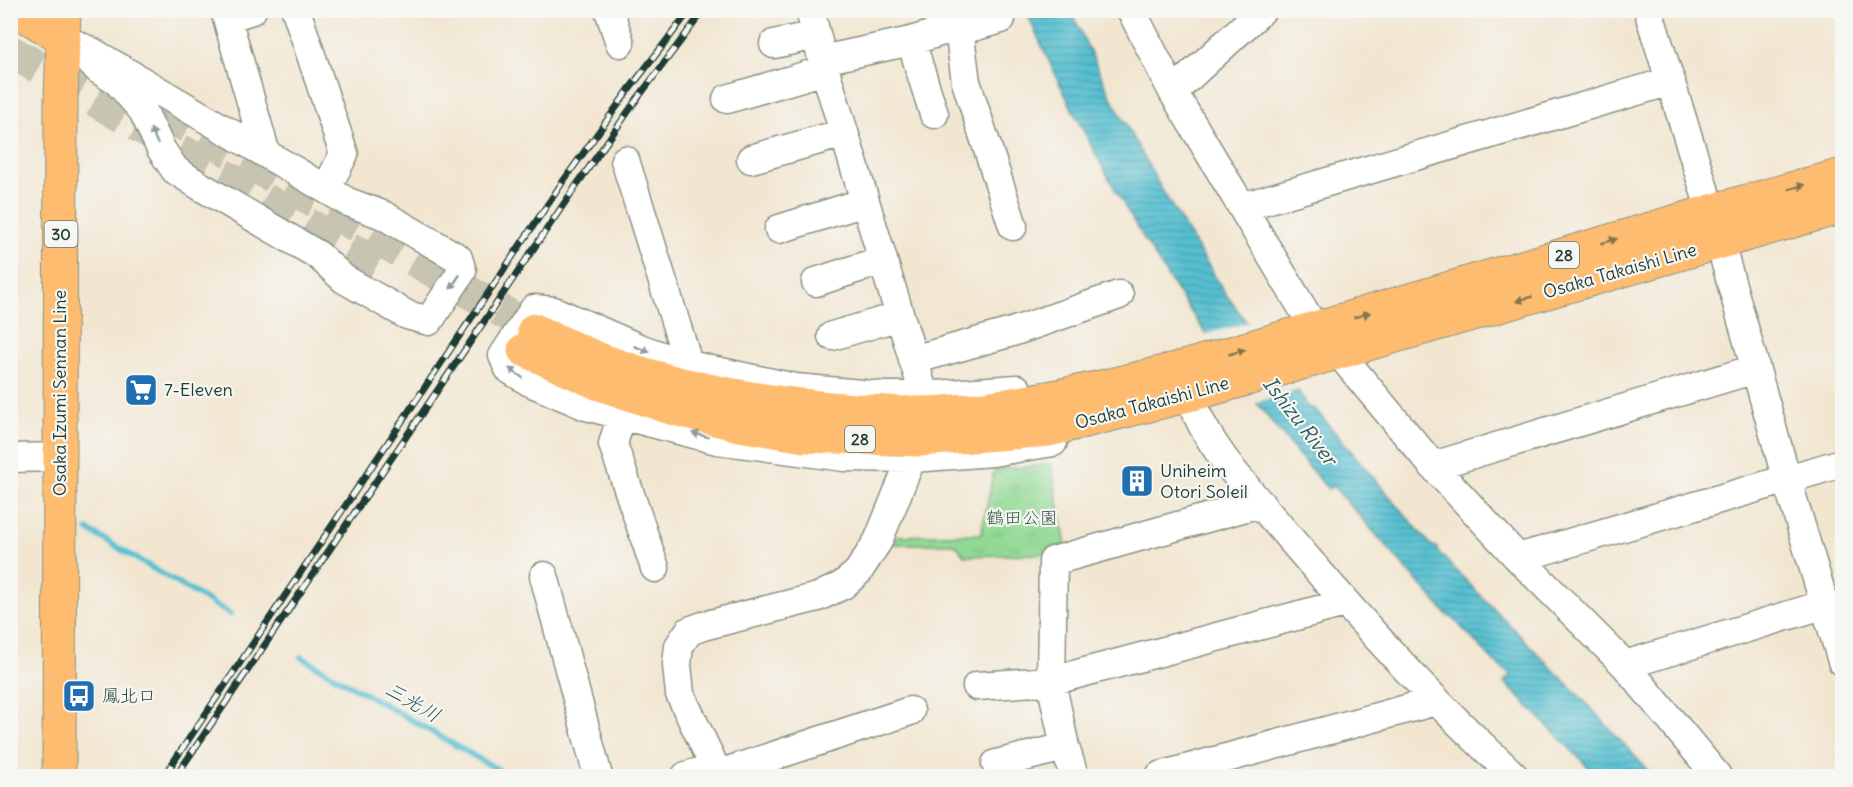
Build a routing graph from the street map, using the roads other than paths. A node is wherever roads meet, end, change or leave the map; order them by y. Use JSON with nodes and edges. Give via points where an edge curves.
{"nodes":[{"id":1,"x":16,"y":10,"type":"edge"},
{"id":2,"x":252,"y":10,"type":"edge"},
{"id":3,"x":296,"y":10,"type":"edge"},
{"id":4,"x":609,"y":10,"type":"edge"},
{"id":5,"x":1131,"y":10,"type":"edge"},
{"id":6,"x":1262,"y":10,"type":"edge"},
{"id":7,"x":1648,"y":10,"type":"edge"},
{"id":8,"x":1001,"y":19,"type":"dead end"},
{"id":9,"x":944,"y":24,"type":"edge"},
{"id":10,"x":64,"y":25,"type":"edge"},
{"id":11,"x":911,"y":41,"type":"junction"},
{"id":12,"x":620,"y":43,"type":"dead end"},
{"id":13,"x":774,"y":44,"type":"dead end"},
{"id":14,"x":818,"y":44,"type":"edge"},
{"id":15,"x":1671,"y":81,"type":"junction"},
{"id":16,"x":1173,"y":92,"type":"junction"},
{"id":17,"x":727,"y":99,"type":"dead end"},
{"id":18,"x":934,"y":114,"type":"dead end"},
{"id":19,"x":844,"y":133,"type":"junction"},
{"id":20,"x":266,"y":154,"type":"junction"},
{"id":21,"x":751,"y":159,"type":"dead end"},
{"id":22,"x":625,"y":160,"type":"dead end"},
{"id":23,"x":1842,"y":175,"type":"edge"},
{"id":24,"x":326,"y":189,"type":"junction"},
{"id":25,"x":865,"y":202,"type":"junction"},
{"id":26,"x":1242,"y":207,"type":"junction"},
{"id":27,"x":1842,"y":207,"type":"edge"},
{"id":28,"x":1711,"y":211,"type":"junction"},
{"id":29,"x":1015,"y":215,"type":"dead end"},
{"id":30,"x":779,"y":229,"type":"dead end"},
{"id":31,"x":1720,"y":243,"type":"junction"},
{"id":32,"x":883,"y":260,"type":"junction"},
{"id":33,"x":816,"y":282,"type":"dead end"},
{"id":34,"x":1119,"y":295,"type":"dead end"},
{"id":35,"x":900,"y":316,"type":"junction"},
{"id":36,"x":832,"y":336,"type":"dead end"},
{"id":37,"x":529,"y":340,"type":"tunnel mouth"},
{"id":38,"x":1311,"y":345,"type":"junction"},
{"id":39,"x":914,"y":360,"type":"junction"},
{"id":40,"x":684,"y":363,"type":"junction"},
{"id":41,"x":1755,"y":369,"type":"junction"},
{"id":42,"x":1194,"y":384,"type":"junction"},
{"id":43,"x":1140,"y":393,"type":"junction"},
{"id":44,"x":622,"y":414,"type":"junction"},
{"id":45,"x":919,"y":427,"type":"junction"},
{"id":46,"x":60,"y":457,"type":"junction"},
{"id":47,"x":10,"y":458,"type":"edge"},
{"id":48,"x":1842,"y":463,"type":"edge"},
{"id":49,"x":1433,"y":466,"type":"junction"},
{"id":50,"x":1787,"y":480,"type":"junction"},
{"id":51,"x":1260,"y":503,"type":"junction"},
{"id":52,"x":1518,"y":558,"type":"junction"},
{"id":53,"x":655,"y":568,"type":"dead end"},
{"id":54,"x":544,"y":576,"type":"dead end"},
{"id":55,"x":1345,"y":603,"type":"junction"},
{"id":56,"x":1826,"y":604,"type":"junction"},
{"id":57,"x":1842,"y":661,"type":"edge"},
{"id":58,"x":1625,"y":665,"type":"junction"},
{"id":59,"x":1051,"y":681,"type":"junction"},
{"id":60,"x":977,"y":686,"type":"dead end"},
{"id":61,"x":1436,"y":701,"type":"junction"},
{"id":62,"x":910,"y":711,"type":"dead end"},
{"id":63,"x":1065,"y":747,"type":"junction"},
{"id":64,"x":996,"y":764,"type":"dead end"},
{"id":65,"x":718,"y":773,"type":"edge"},
{"id":66,"x":59,"y":777,"type":"edge"},
{"id":67,"x":598,"y":777,"type":"edge"},
{"id":68,"x":687,"y":777,"type":"edge"},
{"id":69,"x":1074,"y":777,"type":"edge"},
{"id":70,"x":1160,"y":777,"type":"edge"},
{"id":71,"x":1514,"y":777,"type":"edge"},
{"id":72,"x":1717,"y":777,"type":"edge"}],
"edges":[{"from":1,"to":10,"type":"main road"},
{"from":2,"to":20,"type":"street","via":[[227,18]]},
{"from":3,"to":24,"type":"street","via":[[344,154]]},
{"from":4,"to":12,"type":"street"},
{"from":5,"to":16,"type":"street"},
{"from":6,"to":16,"type":"street"},
{"from":7,"to":15,"type":"street"},
{"from":8,"to":9,"type":"street"},
{"from":9,"to":11,"type":"street"},
{"from":9,"to":29,"type":"street"},
{"from":10,"to":20,"type":"street","via":[[94,53]]},
{"from":24,"to":10,"type":"street","one_way":true,"via":[[383,215],[458,258],[462,271],[429,321],[407,315],[344,279],[318,255],[175,170],[143,111],[118,82],[99,70]]},
{"from":10,"to":46,"type":"main road","name":"Osaka Izumi Sennan Line","number":"30"},
{"from":11,"to":14,"type":"street"},
{"from":11,"to":18,"type":"street"},
{"from":13,"to":14,"type":"street"},
{"from":14,"to":17,"type":"street"},
{"from":14,"to":19,"type":"street"},
{"from":15,"to":26,"type":"street"},
{"from":15,"to":28,"type":"street"},
{"from":16,"to":26,"type":"street"},
{"from":19,"to":21,"type":"street"},
{"from":19,"to":25,"type":"street"},
{"from":20,"to":24,"type":"street"},
{"from":22,"to":40,"type":"street","via":[[685,353]]},
{"from":28,"to":23,"type":"main road","name":"Osaka Takaishi Line","number":"28","one_way":true},
{"from":25,"to":30,"type":"street"},
{"from":25,"to":32,"type":"street"},
{"from":26,"to":38,"type":"street"},
{"from":27,"to":31,"type":"main road","name":"Osaka Takaishi Line","number":"28"},
{"from":28,"to":31,"type":"street"},
{"from":38,"to":28,"type":"main road","name":"Osaka Takaishi Line","number":"28","one_way":true},
{"from":31,"to":38,"type":"main road","name":"Osaka Takaishi Line","number":"28","one_way":true},
{"from":31,"to":41,"type":"street"},
{"from":32,"to":33,"type":"street"},
{"from":32,"to":35,"type":"street"},
{"from":34,"to":39,"type":"street"},
{"from":35,"to":36,"type":"street"},
{"from":35,"to":39,"type":"street"},
{"from":37,"to":45,"type":"main road","name":"Osaka Takaishi Line","number":"28","via":[[738,396]]},
{"from":38,"to":42,"type":"main road","name":"Osaka Takaishi Line","number":"28"},
{"from":38,"to":49,"type":"street"},
{"from":39,"to":45,"type":"street","via":[[922,388]]},
{"from":44,"to":40,"type":"street","one_way":true,"via":[[586,406],[509,369],[503,356],[534,309],[555,311]]},
{"from":40,"to":45,"type":"street","via":[[795,388],[879,395]]},
{"from":41,"to":49,"type":"street"},
{"from":41,"to":50,"type":"street"},
{"from":42,"to":43,"type":"main road","name":"Osaka Takaishi Line","number":"28"},
{"from":42,"to":51,"type":"street","via":[[1197,417],[1213,445]]},
{"from":43,"to":45,"type":"main road","name":"Osaka Takaishi Line","number":"28","via":[[1039,399],[955,412]]},
{"from":43,"to":45,"type":"street","via":[[1096,430],[1042,445],[993,452]]},
{"from":45,"to":44,"type":"street","one_way":true,"via":[[844,457],[717,440]]},
{"from":44,"to":53,"type":"street","via":[[613,444]]},
{"from":45,"to":65,"type":"street","via":[[878,541],[858,572],[843,585],[818,597],[689,631],[679,645],[680,694]]},
{"from":46,"to":47,"type":"street"},
{"from":46,"to":66,"type":"main road","name":"Osaka Izumi Sennan Line","number":"30"},
{"from":48,"to":50,"type":"street"},
{"from":49,"to":52,"type":"street"},
{"from":50,"to":52,"type":"street"},
{"from":50,"to":56,"type":"street"},
{"from":51,"to":55,"type":"street"},
{"from":51,"to":59,"type":"street","via":[[1053,561]]},
{"from":52,"to":58,"type":"street"},
{"from":54,"to":67,"type":"street"},
{"from":55,"to":59,"type":"street"},
{"from":55,"to":61,"type":"street"},
{"from":56,"to":57,"type":"street"},
{"from":56,"to":58,"type":"street"},
{"from":58,"to":72,"type":"street"},
{"from":59,"to":60,"type":"street"},
{"from":59,"to":63,"type":"street"},
{"from":61,"to":70,"type":"street"},
{"from":61,"to":71,"type":"street"},
{"from":62,"to":65,"type":"street"},
{"from":63,"to":64,"type":"street"},
{"from":63,"to":69,"type":"street"},
{"from":65,"to":68,"type":"street"}]}
